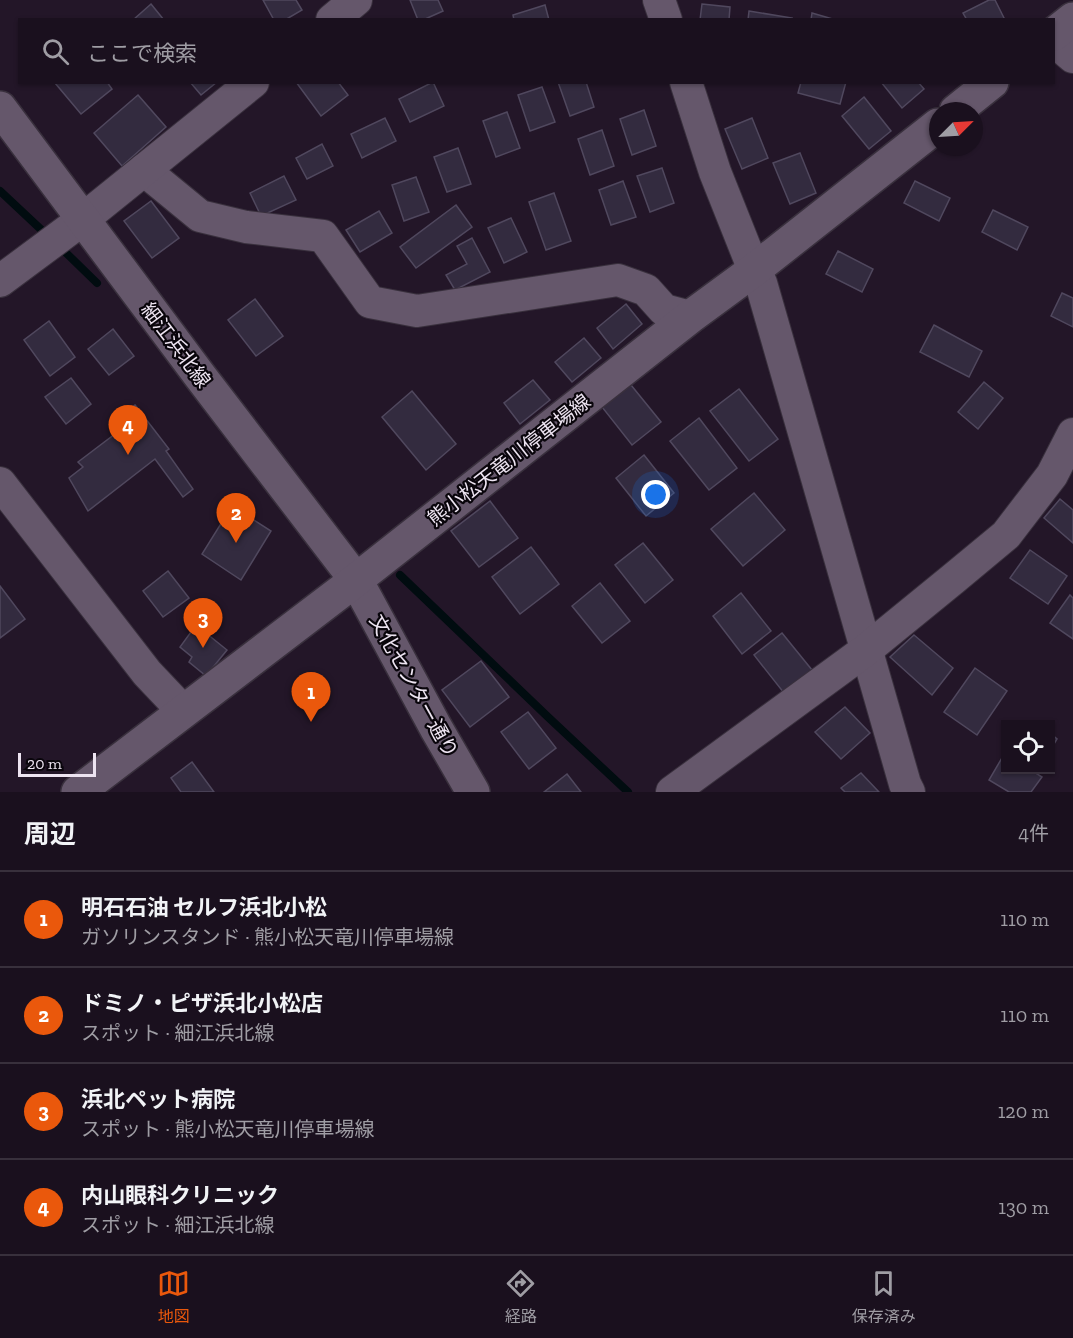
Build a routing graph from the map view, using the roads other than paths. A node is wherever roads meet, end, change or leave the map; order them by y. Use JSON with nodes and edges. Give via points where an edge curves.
{"nodes":[{"id":1,"x":356,"y":0,"type":"edge"},
{"id":2,"x":659,"y":0,"type":"edge"},
{"id":3,"x":334,"y":18,"type":"edge"},
{"id":4,"x":665,"y":18,"type":"edge"},
{"id":5,"x":1073,"y":19,"type":"edge"},
{"id":6,"x":1055,"y":32,"type":"edge"},
{"id":7,"x":1055,"y":43,"type":"edge"},
{"id":8,"x":1073,"y":57,"type":"edge"},
{"id":9,"x":251,"y":84,"type":"edge"},
{"id":10,"x":687,"y":84,"type":"edge"},
{"id":11,"x":990,"y":84,"type":"edge"},
{"id":12,"x":967,"y":102,"type":"edge"},
{"id":13,"x":0,"y":108,"type":"edge"},
{"id":14,"x":929,"y":132,"type":"edge"},
{"id":15,"x":144,"y":170,"type":"junction"},
{"id":16,"x":63,"y":233,"type":"junction"},
{"id":17,"x":754,"y":270,"type":"junction"},
{"id":18,"x":0,"y":281,"type":"edge"},
{"id":19,"x":690,"y":317,"type":"junction"},
{"id":20,"x":1073,"y":434,"type":"edge"},
{"id":21,"x":0,"y":483,"type":"edge"},
{"id":22,"x":356,"y":580,"type":"junction"},
{"id":23,"x":866,"y":650,"type":"junction"},
{"id":24,"x":183,"y":711,"type":"junction"},
{"id":25,"x":78,"y":792,"type":"edge"},
{"id":26,"x":473,"y":792,"type":"edge"},
{"id":27,"x":672,"y":792,"type":"edge"},
{"id":28,"x":909,"y":792,"type":"edge"}],
"edges":[{"from":1,"to":3,"type":"street"},
{"from":2,"to":4,"type":"street"},
{"from":5,"to":6,"type":"main road"},
{"from":7,"to":8,"type":"street"},
{"from":9,"to":15,"type":"street"},
{"from":10,"to":17,"type":"street","via":[[715,172]]},
{"from":11,"to":12,"type":"main road"},
{"from":13,"to":16,"type":"main road","name":"細江浜北線"},
{"from":14,"to":17,"type":"main road","name":"熊小松天竜川停車場線"},
{"from":15,"to":16,"type":"street"},
{"from":15,"to":19,"type":"street","via":[[200,216],[246,227],[323,236],[370,302],[417,311],[618,280],[646,290],[664,310]]},
{"from":16,"to":18,"type":"street"},
{"from":16,"to":22,"type":"main road","name":"細江浜北線"},
{"from":17,"to":19,"type":"main road","name":"熊小松天竜川停車場線"},
{"from":17,"to":23,"type":"street","via":[[761,283]]},
{"from":19,"to":22,"type":"main road","name":"熊小松天竜川停車場線"},
{"from":20,"to":23,"type":"street","via":[[1052,475],[1006,535]]},
{"from":21,"to":24,"type":"street","via":[[147,673]]},
{"from":22,"to":24,"type":"main road","name":"熊小松天竜川停車場線"},
{"from":22,"to":26,"type":"main road","name":"文化センター通り"},
{"from":23,"to":27,"type":"street"},
{"from":23,"to":28,"type":"street"},
{"from":24,"to":25,"type":"main road","name":"熊小松天竜川停車場線"}]}
